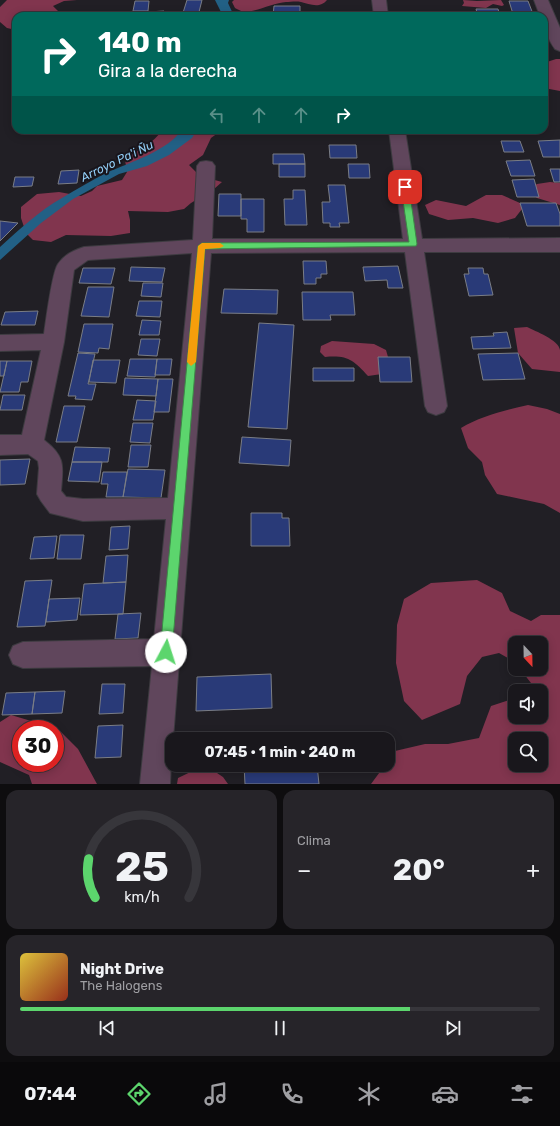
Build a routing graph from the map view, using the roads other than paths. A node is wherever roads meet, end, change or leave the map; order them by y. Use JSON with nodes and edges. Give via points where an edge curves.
{"nodes":[{"id":1,"x":379,"y":0,"type":"edge"},
{"id":2,"x":541,"y":0,"type":"edge"},
{"id":3,"x":381,"y":12,"type":"edge"},
{"id":4,"x":546,"y":12,"type":"edge"},
{"id":5,"x":548,"y":17,"type":"edge"},
{"id":6,"x":560,"y":46,"type":"edge"},
{"id":7,"x":398,"y":134,"type":"edge"},
{"id":8,"x":206,"y":166,"type":"dead end"},
{"id":9,"x":413,"y":244,"type":"junction"},
{"id":10,"x":560,"y":245,"type":"edge"},
{"id":11,"x":202,"y":246,"type":"junction"},
{"id":12,"x":53,"y":342,"type":"junction"},
{"id":13,"x":0,"y":343,"type":"edge"},
{"id":14,"x":436,"y":406,"type":"dead end"},
{"id":15,"x":32,"y":444,"type":"junction"},
{"id":16,"x":0,"y":445,"type":"edge"},
{"id":17,"x":178,"y":508,"type":"junction"},
{"id":18,"x":166,"y":652,"type":"junction"},
{"id":19,"x":23,"y":655,"type":"dead end"},
{"id":20,"x":156,"y":784,"type":"edge"}],
"edges":[{"from":1,"to":3,"type":"street"},
{"from":2,"to":4,"type":"street"},
{"from":5,"to":6,"type":"street"},
{"from":7,"to":9,"type":"street"},
{"from":8,"to":11,"type":"street"},
{"from":9,"to":10,"type":"street"},
{"from":9,"to":11,"type":"street"},
{"from":9,"to":14,"type":"street"},
{"from":11,"to":12,"type":"street","via":[[84,254],[73,260],[65,268]]},
{"from":11,"to":17,"type":"street"},
{"from":12,"to":13,"type":"street"},
{"from":12,"to":15,"type":"street"},
{"from":15,"to":16,"type":"street"},
{"from":15,"to":17,"type":"street","via":[[48,456],[51,468],[48,494],[59,506],[84,510]]},
{"from":17,"to":18,"type":"street"},
{"from":18,"to":19,"type":"street"},
{"from":18,"to":20,"type":"street"}]}
